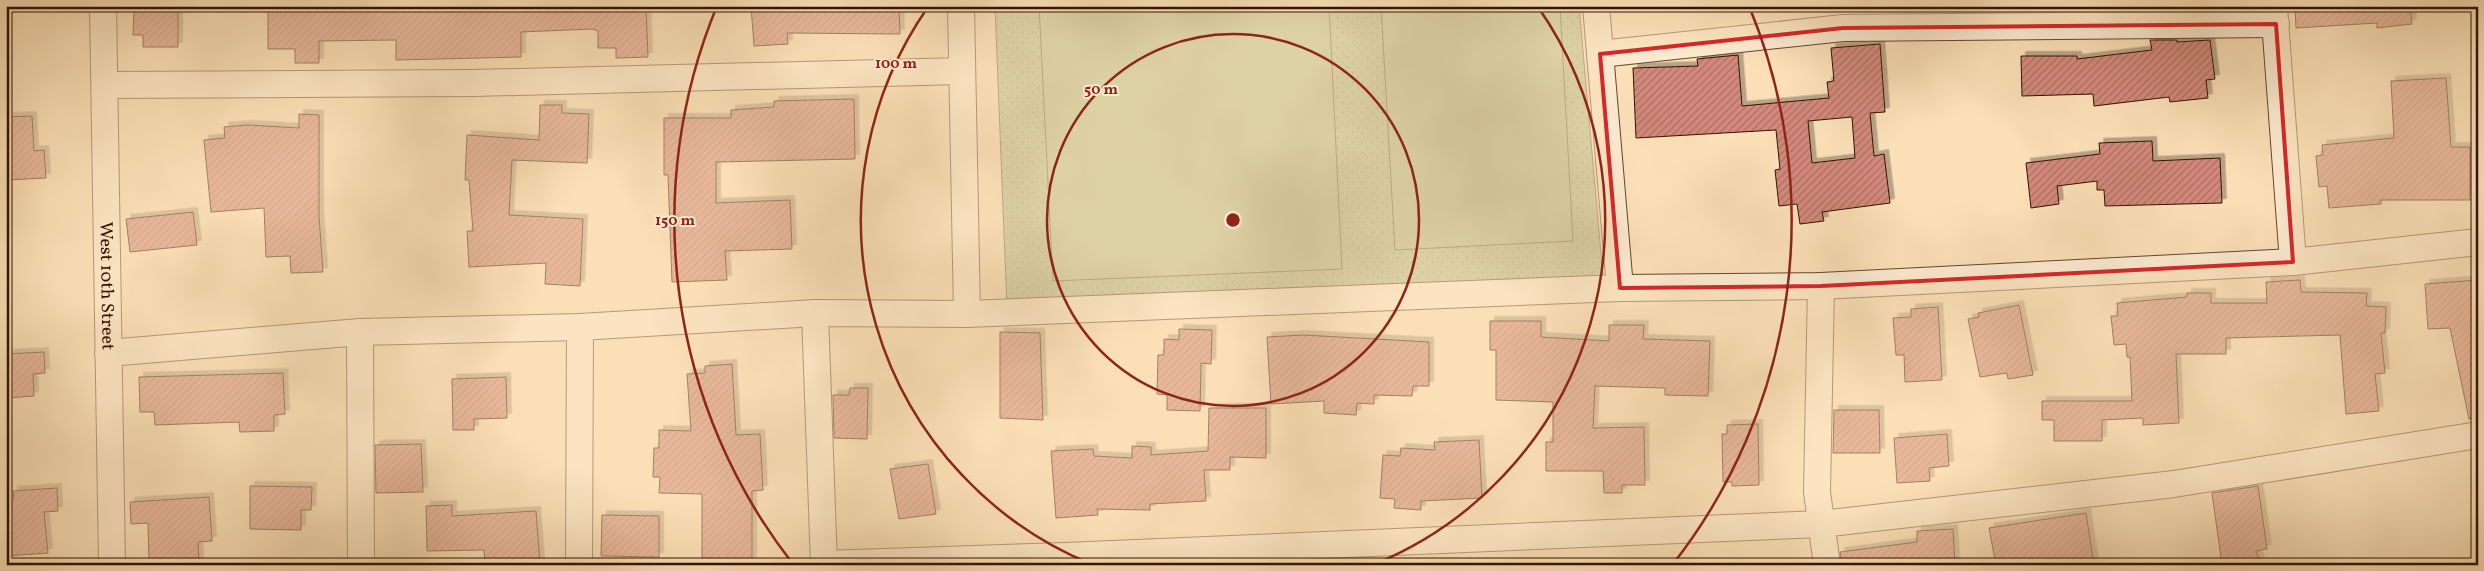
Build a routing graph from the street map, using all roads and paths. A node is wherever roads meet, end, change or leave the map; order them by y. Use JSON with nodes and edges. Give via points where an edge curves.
{"nodes":[{"id":1,"x":103,"y":6,"type":"edge"},
{"id":2,"x":961,"y":6,"type":"edge"},
{"id":3,"x":1596,"y":6,"type":"edge"},
{"id":4,"x":2275,"y":15,"type":"edge"},
{"id":5,"x":1842,"y":17,"type":"edge"},
{"id":6,"x":1600,"y":54,"type":"junction"},
{"id":7,"x":962,"y":71,"type":"junction"},
{"id":8,"x":105,"y":85,"type":"junction"},
{"id":9,"x":2478,"y":242,"type":"edge"},
{"id":10,"x":2293,"y":262,"type":"junction"},
{"id":11,"x":1821,"y":286,"type":"junction"},
{"id":12,"x":1620,"y":288,"type":"junction"},
{"id":13,"x":815,"y":313,"type":"junction"},
{"id":14,"x":967,"y":314,"type":"junction"},
{"id":15,"x":580,"y":327,"type":"junction"},
{"id":16,"x":360,"y":332,"type":"junction"},
{"id":17,"x":108,"y":354,"type":"junction"},
{"id":18,"x":2478,"y":435,"type":"edge"},
{"id":19,"x":1821,"y":524,"type":"junction"},
{"id":20,"x":1066,"y":561,"type":"edge"},
{"id":21,"x":824,"y":564,"type":"edge"},
{"id":22,"x":112,"y":565,"type":"edge"},
{"id":23,"x":362,"y":565,"type":"edge"},
{"id":24,"x":579,"y":565,"type":"edge"},
{"id":25,"x":1827,"y":565,"type":"edge"}],
"edges":[{"from":1,"to":8,"type":"street","name":"West 10th Street"},
{"from":2,"to":7,"type":"street"},
{"from":3,"to":6,"type":"street"},
{"from":4,"to":5,"type":"street"},
{"from":4,"to":10,"type":"street"},
{"from":5,"to":6,"type":"street"},
{"from":6,"to":12,"type":"street"},
{"from":7,"to":8,"type":"street","via":[[473,84]]},
{"from":7,"to":14,"type":"street"},
{"from":8,"to":17,"type":"street","name":"West 10th Street"},
{"from":9,"to":10,"type":"street"},
{"from":10,"to":11,"type":"street"},
{"from":11,"to":12,"type":"street"},
{"from":11,"to":19,"type":"street","via":[[1817,492]]},
{"from":12,"to":14,"type":"street"},
{"from":13,"to":14,"type":"street"},
{"from":13,"to":15,"type":"street"},
{"from":13,"to":21,"type":"street"},
{"from":15,"to":16,"type":"street"},
{"from":15,"to":24,"type":"street"},
{"from":16,"to":17,"type":"street"},
{"from":16,"to":23,"type":"street"},
{"from":17,"to":22,"type":"street","name":"West 10th Street"},
{"from":18,"to":19,"type":"street","via":[[2174,484]]},
{"from":19,"to":20,"type":"street"},
{"from":19,"to":25,"type":"street"},
{"from":20,"to":21,"type":"street"}]}
